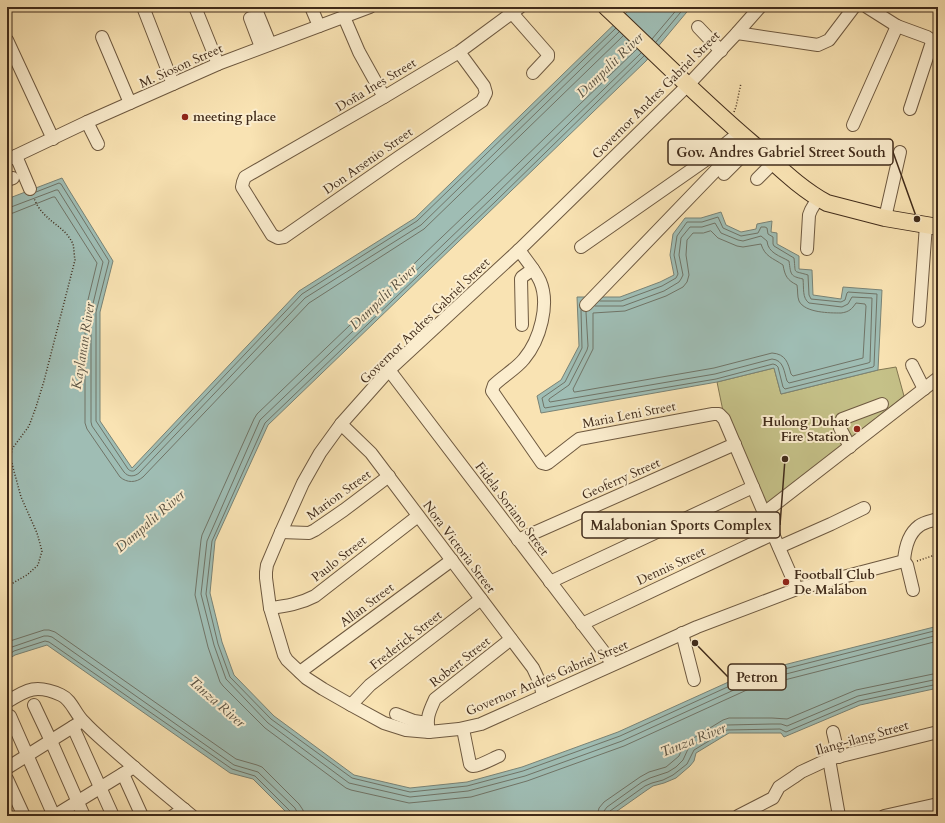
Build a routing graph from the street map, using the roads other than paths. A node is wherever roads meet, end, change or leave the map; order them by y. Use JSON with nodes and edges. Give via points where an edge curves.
{"nodes":[{"id":1,"x":143,"y":7,"type":"edge"},
{"id":2,"x":196,"y":7,"type":"edge"},
{"id":3,"x":310,"y":7,"type":"edge"},
{"id":4,"x":760,"y":7,"type":"edge"},
{"id":5,"x":854,"y":7,"type":"edge"},
{"id":6,"x":866,"y":7,"type":"edge"},
{"id":7,"x":363,"y":8,"type":"edge"},
{"id":8,"x":607,"y":8,"type":"edge"},
{"id":9,"x":516,"y":10,"type":"edge"},
{"id":10,"x":252,"y":13,"type":"edge"},
{"id":11,"x":344,"y":17,"type":"junction"},
{"id":12,"x":319,"y":26,"type":"junction"},
{"id":13,"x":897,"y":26,"type":"junction"},
{"id":14,"x":698,"y":27,"type":"dead end"},
{"id":15,"x":737,"y":33,"type":"junction"},
{"id":16,"x":102,"y":37,"type":"dead end"},
{"id":17,"x":7,"y":40,"type":"edge"},
{"id":18,"x":265,"y":46,"type":"junction"},
{"id":19,"x":721,"y":51,"type":"junction"},
{"id":20,"x":459,"y":52,"type":"junction"},
{"id":21,"x":218,"y":64,"type":"junction"},
{"id":22,"x":533,"y":73,"type":"dead end"},
{"id":23,"x":173,"y":84,"type":"junction"},
{"id":24,"x":688,"y":85,"type":"junction"},
{"id":25,"x":384,"y":97,"type":"junction"},
{"id":26,"x":130,"y":103,"type":"junction"},
{"id":27,"x":910,"y":109,"type":"dead end"},
{"id":28,"x":87,"y":122,"type":"junction"},
{"id":29,"x":853,"y":125,"type":"dead end"},
{"id":30,"x":53,"y":139,"type":"junction"},
{"id":31,"x":746,"y":139,"type":"junction"},
{"id":32,"x":98,"y":144,"type":"dead end"},
{"id":33,"x":900,"y":152,"type":"dead end"},
{"id":34,"x":11,"y":158,"type":"edge"},
{"id":35,"x":773,"y":163,"type":"junction"},
{"id":36,"x":757,"y":179,"type":"dead end"},
{"id":37,"x":243,"y":182,"type":"joint"},
{"id":38,"x":715,"y":183,"type":"dead end"},
{"id":39,"x":30,"y":189,"type":"dead end"},
{"id":40,"x":818,"y":198,"type":"junction"},
{"id":41,"x":885,"y":218,"type":"junction"},
{"id":42,"x":932,"y":226,"type":"edge"},
{"id":43,"x":581,"y":246,"type":"dead end"},
{"id":44,"x":807,"y":249,"type":"dead end"},
{"id":45,"x":519,"y":250,"type":"junction"},
{"id":46,"x":533,"y":270,"type":"junction"},
{"id":47,"x":586,"y":305,"type":"dead end"},
{"id":48,"x":919,"y":321,"type":"dead end"},
{"id":49,"x":522,"y":325,"type":"dead end"},
{"id":50,"x":912,"y":365,"type":"dead end"},
{"id":51,"x":389,"y":370,"type":"junction"},
{"id":52,"x":938,"y":378,"type":"edge"},
{"id":53,"x":924,"y":389,"type":"junction"},
{"id":54,"x":882,"y":404,"type":"dead end"},
{"id":55,"x":341,"y":424,"type":"junction"},
{"id":56,"x":735,"y":444,"type":"junction"},
{"id":57,"x":850,"y":446,"type":"junction"},
{"id":58,"x":389,"y":476,"type":"junction"},
{"id":59,"x":754,"y":487,"type":"junction"},
{"id":60,"x":864,"y":508,"type":"dead end"},
{"id":61,"x":764,"y":513,"type":"junction"},
{"id":62,"x":418,"y":516,"type":"junction"},
{"id":63,"x":938,"y":519,"type":"edge"},
{"id":64,"x":281,"y":532,"type":"junction"},
{"id":65,"x":773,"y":534,"type":"junction"},
{"id":66,"x":518,"y":540,"type":"junction"},
{"id":67,"x":779,"y":547,"type":"junction"},
{"id":68,"x":452,"y":560,"type":"junction"},
{"id":69,"x":905,"y":563,"type":"junction"},
{"id":70,"x":550,"y":582,"type":"junction"},
{"id":71,"x":797,"y":590,"type":"junction"},
{"id":72,"x":913,"y":590,"type":"dead end"},
{"id":73,"x":481,"y":599,"type":"junction"},
{"id":74,"x":270,"y":608,"type":"junction"},
{"id":75,"x":582,"y":624,"type":"junction"},
{"id":76,"x":682,"y":634,"type":"junction"},
{"id":77,"x":511,"y":639,"type":"junction"},
{"id":78,"x":613,"y":664,"type":"junction"},
{"id":79,"x":300,"y":672,"type":"junction"},
{"id":80,"x":694,"y":680,"type":"dead end"},
{"id":81,"x":543,"y":696,"type":"junction"},
{"id":82,"x":7,"y":702,"type":"edge"},
{"id":83,"x":351,"y":705,"type":"junction"},
{"id":84,"x":34,"y":706,"type":"dead end"},
{"id":85,"x":396,"y":714,"type":"dead end"},
{"id":86,"x":10,"y":716,"type":"dead end"},
{"id":87,"x":77,"y":724,"type":"junction"},
{"id":88,"x":428,"y":728,"type":"junction"},
{"id":89,"x":463,"y":729,"type":"junction"},
{"id":90,"x":833,"y":732,"type":"dead end"},
{"id":91,"x":938,"y":732,"type":"edge"},
{"id":92,"x":51,"y":741,"type":"junction"},
{"id":93,"x":28,"y":755,"type":"junction"},
{"id":94,"x":499,"y":756,"type":"dead end"},
{"id":95,"x":834,"y":758,"type":"junction"},
{"id":96,"x":134,"y":767,"type":"junction"},
{"id":97,"x":7,"y":768,"type":"edge"},
{"id":98,"x":123,"y":774,"type":"junction"},
{"id":99,"x":7,"y":780,"type":"edge"},
{"id":100,"x":100,"y":788,"type":"junction"},
{"id":101,"x":77,"y":802,"type":"junction"},
{"id":102,"x":938,"y":804,"type":"edge"},
{"id":103,"x":188,"y":813,"type":"edge"},
{"id":104,"x":24,"y":816,"type":"edge"},
{"id":105,"x":54,"y":816,"type":"edge"},
{"id":106,"x":84,"y":816,"type":"edge"},
{"id":107,"x":113,"y":816,"type":"edge"},
{"id":108,"x":142,"y":816,"type":"edge"},
{"id":109,"x":173,"y":816,"type":"edge"},
{"id":110,"x":738,"y":816,"type":"edge"},
{"id":111,"x":839,"y":816,"type":"edge"},
{"id":112,"x":884,"y":816,"type":"edge"}],
"edges":[{"from":1,"to":23,"type":"street"},
{"from":2,"to":21,"type":"street"},
{"from":3,"to":12,"type":"street"},
{"from":4,"to":15,"type":"street","name":"Governor Andres Gabriel Street"},
{"from":5,"to":15,"type":"street","via":[[829,40],[818,45]]},
{"from":6,"to":13,"type":"street"},
{"from":7,"to":11,"type":"street","name":"M. Sioson Street"},
{"from":8,"to":24,"type":"main road"},
{"from":9,"to":20,"type":"street","name":"Doña Ines Street"},
{"from":9,"to":22,"type":"street","via":[[548,54]]},
{"from":10,"to":18,"type":"street"},
{"from":11,"to":12,"type":"street","name":"M. Sioson Street"},
{"from":11,"to":25,"type":"street","via":[[359,52]]},
{"from":12,"to":18,"type":"street","name":"M. Sioson Street"},
{"from":13,"to":27,"type":"street","via":[[927,37],[932,42]]},
{"from":13,"to":29,"type":"street"},
{"from":14,"to":19,"type":"street"},
{"from":15,"to":19,"type":"street","name":"Governor Andres Gabriel Street"},
{"from":16,"to":26,"type":"street"},
{"from":17,"to":30,"type":"street"},
{"from":18,"to":21,"type":"street","name":"M. Sioson Street"},
{"from":19,"to":24,"type":"street","name":"Governor Andres Gabriel Street"},
{"from":20,"to":25,"type":"street","name":"Doña Ines Street"},
{"from":20,"to":37,"type":"street","name":"Don Arsenio Street","via":[[484,86],[486,93],[482,100],[284,237],[272,235],[242,187]]},
{"from":21,"to":23,"type":"street","name":"M. Sioson Street"},
{"from":23,"to":26,"type":"street","name":"M. Sioson Street"},
{"from":24,"to":31,"type":"main road"},
{"from":24,"to":45,"type":"street","name":"Governor Andres Gabriel Street"},
{"from":25,"to":37,"type":"street","name":"Doña Ines Street","via":[[246,177]]},
{"from":26,"to":28,"type":"street","name":"M. Sioson Street"},
{"from":28,"to":30,"type":"street","name":"M. Sioson Street"},
{"from":28,"to":32,"type":"street"},
{"from":30,"to":34,"type":"street","name":"M. Sioson Street"},
{"from":31,"to":35,"type":"main road"},
{"from":31,"to":38,"type":"street"},
{"from":31,"to":43,"type":"street","via":[[707,159]]},
{"from":31,"to":47,"type":"street"},
{"from":33,"to":41,"type":"street"},
{"from":34,"to":39,"type":"street"},
{"from":35,"to":36,"type":"street"},
{"from":35,"to":40,"type":"main road"},
{"from":40,"to":41,"type":"main road","via":[[827,203]]},
{"from":40,"to":44,"type":"street","via":[[809,215]]},
{"from":41,"to":42,"type":"main road"},
{"from":42,"to":48,"type":"street"},
{"from":45,"to":46,"type":"street","name":"Maria Leni Street"},
{"from":45,"to":51,"type":"street","name":"Governor Andres Gabriel Street"},
{"from":46,"to":49,"type":"street","via":[[521,279]]},
{"from":46,"to":56,"type":"street","name":"Maria Leni Street","via":[[540,281],[544,298],[543,316],[536,340],[524,359],[494,385],[492,391],[542,463],[548,463],[579,439],[716,413],[724,419]]},
{"from":50,"to":53,"type":"street"},
{"from":51,"to":55,"type":"street","name":"Governor Andres Gabriel Street"},
{"from":51,"to":66,"type":"street","name":"Fidela Soriano Street"},
{"from":52,"to":53,"type":"street"},
{"from":53,"to":57,"type":"street"},
{"from":54,"to":57,"type":"street","via":[[842,419],[840,428]]},
{"from":55,"to":58,"type":"street","name":"Nora Victoria Street","via":[[371,453]]},
{"from":55,"to":64,"type":"street","name":"Governor Andres Gabriel Street","via":[[303,483]]},
{"from":56,"to":59,"type":"street","name":"Maria Leni Street"},
{"from":56,"to":66,"type":"street","name":"Geoferry Street"},
{"from":57,"to":61,"type":"street"},
{"from":58,"to":62,"type":"street","name":"Nora Victoria Street"},
{"from":58,"to":64,"type":"street","name":"Marion Street","via":[[310,533]]},
{"from":59,"to":61,"type":"street","name":"Maria Leni Street"},
{"from":59,"to":70,"type":"street"},
{"from":60,"to":67,"type":"street"},
{"from":61,"to":65,"type":"street","name":"Maria Leni Street"},
{"from":62,"to":68,"type":"street","name":"Nora Victoria Street"},
{"from":62,"to":74,"type":"street","name":"Paulo Street","via":[[315,596],[296,604]]},
{"from":63,"to":69,"type":"street","via":[[920,525],[913,532],[905,551]]},
{"from":64,"to":74,"type":"street","name":"Governor Andres Gabriel Street","via":[[267,565]]},
{"from":65,"to":67,"type":"street","name":"Maria Leni Street"},
{"from":65,"to":75,"type":"street","name":"Dennis Street"},
{"from":66,"to":70,"type":"street","name":"Fidela Soriano Street"},
{"from":67,"to":71,"type":"street","name":"Maria Leni Street"},
{"from":68,"to":73,"type":"street","name":"Nora Victoria Street"},
{"from":68,"to":79,"type":"street","name":"Allan Street"},
{"from":69,"to":71,"type":"street","name":"Governor Andres Gabriel Street"},
{"from":69,"to":72,"type":"street"},
{"from":70,"to":75,"type":"street","name":"Fidela Soriano Street"},
{"from":71,"to":76,"type":"street","name":"Governor Andres Gabriel Street"},
{"from":73,"to":77,"type":"street","name":"Nora Victoria Street"},
{"from":73,"to":83,"type":"street","name":"Frederick Street","via":[[370,686]]},
{"from":74,"to":79,"type":"street","name":"Governor Andres Gabriel Street","via":[[284,655]]},
{"from":75,"to":78,"type":"street","name":"Fidela Soriano Street"},
{"from":76,"to":78,"type":"street","name":"Governor Andres Gabriel Street"},
{"from":76,"to":80,"type":"street"},
{"from":77,"to":81,"type":"street","name":"Nora Victoria Street","via":[[532,668]]},
{"from":77,"to":88,"type":"street","name":"Robert Street","via":[[435,699],[429,711]]},
{"from":78,"to":81,"type":"street","name":"Governor Andres Gabriel Street"},
{"from":79,"to":83,"type":"street","name":"Governor Andres Gabriel Street"},
{"from":81,"to":89,"type":"street","name":"Governor Andres Gabriel Street","via":[[481,724]]},
{"from":82,"to":87,"type":"street","via":[[35,688],[54,692],[63,695],[69,701]]},
{"from":83,"to":88,"type":"street","name":"Governor Andres Gabriel Street","via":[[384,723],[406,730]]},
{"from":84,"to":92,"type":"street"},
{"from":85,"to":88,"type":"street"},
{"from":86,"to":93,"type":"street"},
{"from":87,"to":92,"type":"street"},
{"from":87,"to":96,"type":"street"},
{"from":87,"to":100,"type":"street"},
{"from":88,"to":89,"type":"street","name":"Governor Andres Gabriel Street"},
{"from":89,"to":94,"type":"street","via":[[471,766]]},
{"from":90,"to":95,"type":"street"},
{"from":91,"to":95,"type":"street","name":"Ilang-ilang Street"},
{"from":92,"to":93,"type":"street"},
{"from":92,"to":101,"type":"street"},
{"from":93,"to":97,"type":"street"},
{"from":93,"to":105,"type":"street"},
{"from":95,"to":110,"type":"street","name":"Ilang-ilang Street","via":[[797,774],[779,787],[773,798]]},
{"from":95,"to":111,"type":"street"},
{"from":96,"to":98,"type":"street"},
{"from":96,"to":103,"type":"street"},
{"from":98,"to":100,"type":"street"},
{"from":98,"to":108,"type":"street"},
{"from":99,"to":104,"type":"street"},
{"from":100,"to":101,"type":"street"},
{"from":100,"to":107,"type":"street"},
{"from":101,"to":105,"type":"street"},
{"from":101,"to":106,"type":"street"},
{"from":102,"to":112,"type":"street"},
{"from":103,"to":109,"type":"street"}]}
